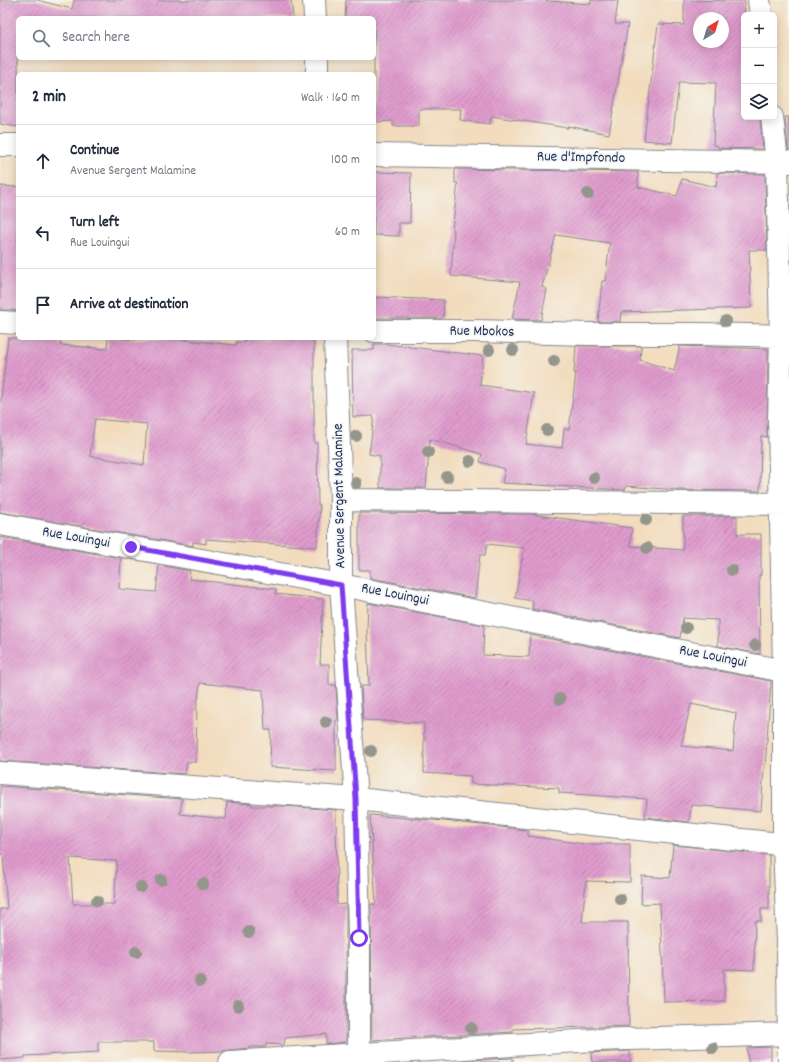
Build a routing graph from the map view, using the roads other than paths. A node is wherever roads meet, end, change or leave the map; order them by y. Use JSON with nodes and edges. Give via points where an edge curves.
{"nodes":[{"id":1,"x":314,"y":0,"type":"edge"},
{"id":2,"x":759,"y":0,"type":"edge"},
{"id":3,"x":761,"y":12,"type":"edge"},
{"id":4,"x":314,"y":16,"type":"edge"},
{"id":5,"x":317,"y":60,"type":"edge"},
{"id":6,"x":317,"y":72,"type":"edge"},
{"id":7,"x":773,"y":120,"type":"edge"},
{"id":8,"x":0,"y":145,"type":"edge"},
{"id":9,"x":16,"y":145,"type":"edge"},
{"id":10,"x":376,"y":154,"type":"edge"},
{"id":11,"x":783,"y":162,"type":"edge"},
{"id":12,"x":0,"y":322,"type":"edge"},
{"id":13,"x":16,"y":323,"type":"edge"},
{"id":14,"x":376,"y":331,"type":"edge"},
{"id":15,"x":785,"y":336,"type":"edge"},
{"id":16,"x":335,"y":340,"type":"edge"},
{"id":17,"x":341,"y":500,"type":"junction"},
{"id":18,"x":785,"y":504,"type":"edge"},
{"id":19,"x":0,"y":524,"type":"edge"},
{"id":20,"x":341,"y":585,"type":"junction"},
{"id":21,"x":787,"y":671,"type":"edge"},
{"id":22,"x":0,"y":773,"type":"edge"},
{"id":23,"x":356,"y":799,"type":"junction"},
{"id":24,"x":787,"y":845,"type":"edge"},
{"id":25,"x":789,"y":1034,"type":"edge"},
{"id":26,"x":359,"y":1058,"type":"edge"},
{"id":27,"x":230,"y":1062,"type":"edge"},
{"id":28,"x":789,"y":1062,"type":"edge"}],
"edges":[{"from":1,"to":4,"type":"street"},
{"from":2,"to":3,"type":"street"},
{"from":5,"to":6,"type":"street"},
{"from":7,"to":11,"type":"street"},
{"from":8,"to":9,"type":"street"},
{"from":10,"to":11,"type":"street","name":"Rue d'Impfondo"},
{"from":11,"to":15,"type":"street"},
{"from":12,"to":13,"type":"street"},
{"from":14,"to":15,"type":"street","name":"Rue Mbokos"},
{"from":15,"to":18,"type":"street","via":[[779,420]]},
{"from":16,"to":17,"type":"street","name":"Avenue Sergent Malamine"},
{"from":17,"to":18,"type":"street"},
{"from":17,"to":20,"type":"street","name":"Avenue Sergent Malamine"},
{"from":18,"to":21,"type":"street"},
{"from":19,"to":20,"type":"street","name":"Rue Louingui"},
{"from":20,"to":21,"type":"street","name":"Rue Louingui"},
{"from":20,"to":23,"type":"street","name":"Avenue Sergent Malamine"},
{"from":21,"to":24,"type":"street"},
{"from":22,"to":23,"type":"street"},
{"from":23,"to":24,"type":"street"},
{"from":23,"to":26,"type":"street","name":"Avenue Sergent Malamine"},
{"from":24,"to":25,"type":"street"},
{"from":25,"to":26,"type":"street","via":[[596,1040]]},
{"from":25,"to":28,"type":"street"},
{"from":26,"to":27,"type":"street"}]}
